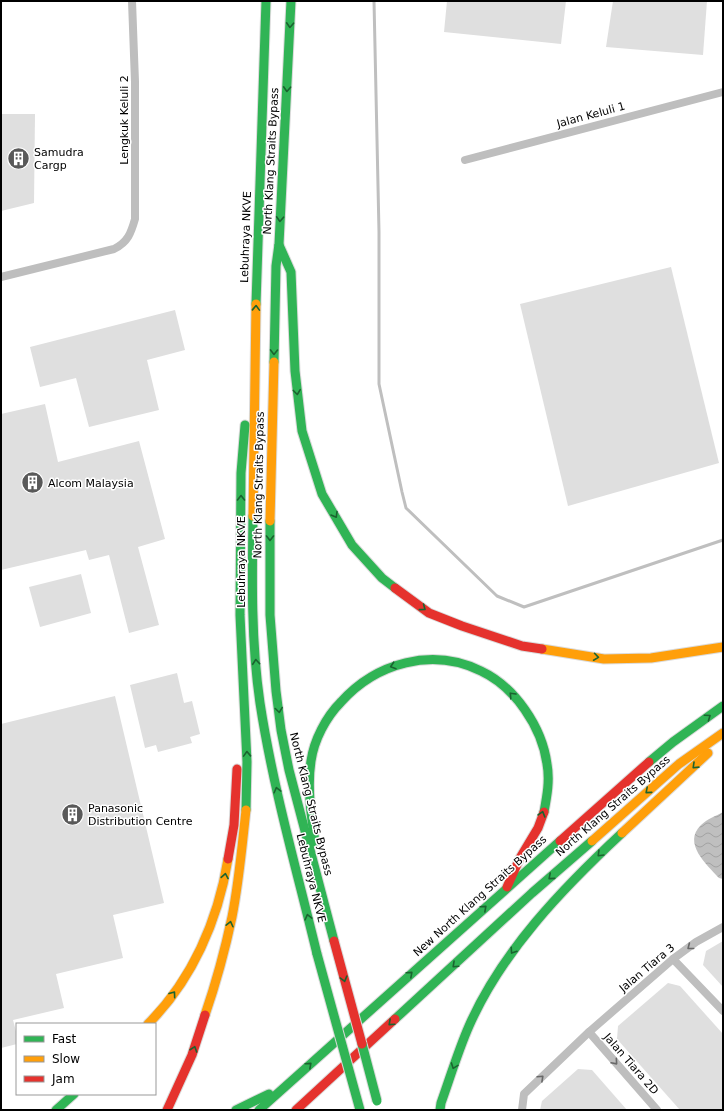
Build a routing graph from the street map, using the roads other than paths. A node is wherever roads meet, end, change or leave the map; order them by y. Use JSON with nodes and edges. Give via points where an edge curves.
{"nodes":[{"id":1,"x":132,"y":1,"type":"edge"},
{"id":2,"x":266,"y":1,"type":"edge"},
{"id":3,"x":291,"y":1,"type":"edge"},
{"id":4,"x":723,"y":92,"type":"edge"},
{"id":5,"x":465,"y":160,"type":"dead end"},
{"id":6,"x":279,"y":244,"type":"junction"},
{"id":7,"x":1,"y":277,"type":"edge"},
{"id":8,"x":255,"y":330,"type":"junction"},
{"id":9,"x":723,"y":647,"type":"edge"},
{"id":10,"x":243,"y":662,"type":"junction"},
{"id":11,"x":723,"y":706,"type":"edge"},
{"id":12,"x":723,"y":733,"type":"edge"},
{"id":13,"x":723,"y":739,"type":"edge"},
{"id":14,"x":508,"y":887,"type":"junction"},
{"id":15,"x":327,"y":915,"type":"junction"},
{"id":16,"x":723,"y":927,"type":"edge"},
{"id":17,"x":673,"y":959,"type":"junction"},
{"id":18,"x":723,"y":1011,"type":"edge"},
{"id":19,"x":149,"y":1023,"type":"edge"},
{"id":20,"x":589,"y":1032,"type":"junction"},
{"id":21,"x":289,"y":1083,"type":"junction"},
{"id":22,"x":73,"y":1095,"type":"edge"},
{"id":23,"x":56,"y":1110,"type":"edge"},
{"id":24,"x":167,"y":1110,"type":"edge"},
{"id":25,"x":236,"y":1110,"type":"edge"},
{"id":26,"x":259,"y":1110,"type":"edge"},
{"id":27,"x":296,"y":1110,"type":"edge"},
{"id":28,"x":360,"y":1110,"type":"edge"},
{"id":29,"x":379,"y":1110,"type":"edge"},
{"id":30,"x":440,"y":1110,"type":"edge"},
{"id":31,"x":522,"y":1110,"type":"edge"},
{"id":32,"x":657,"y":1110,"type":"edge"}],
"edges":[{"from":1,"to":7,"type":"street","name":"Lengkuk Keluli 2","via":[[136,218],[128,238],[114,249]]},
{"from":8,"to":2,"type":"highway","name":"Lebuhraya NKVE","one_way":true},
{"from":3,"to":6,"type":"highway","name":"North Klang Straits Bypass","one_way":true},
{"from":4,"to":5,"type":"street","name":"Jalan Keluli 1"},
{"from":6,"to":9,"type":"highway","one_way":true,"via":[[290,272],[294,371],[302,431],[322,494],[352,545],[382,578],[429,613],[522,646],[604,659],[651,658]]},
{"from":6,"to":15,"type":"highway","name":"North Klang Straits Bypass","one_way":true,"via":[[276,266],[270,615],[276,691],[286,757]]},
{"from":10,"to":8,"type":"highway","one_way":true,"via":[[240,616],[241,473]]},
{"from":28,"to":8,"type":"highway","name":"Lebuhraya NKVE","one_way":true,"bridge":true,"via":[[317,954],[273,772],[260,694],[252,591]]},
{"from":19,"to":10,"type":"highway","one_way":true,"via":[[187,975],[208,934],[224,884],[234,825]]},
{"from":24,"to":10,"type":"highway","one_way":true,"via":[[192,1055],[213,991],[232,918],[241,862],[246,795]]},
{"from":14,"to":11,"type":"highway","name":"New North Klang Straits Bypass","one_way":true,"via":[[673,742]]},
{"from":12,"to":27,"type":"highway","name":"North Klang Straits Bypass","one_way":true,"via":[[668,774],[532,893]]},
{"from":13,"to":30,"type":"highway","one_way":true,"via":[[608,846],[549,906],[516,947],[491,985],[469,1026]]},
{"from":14,"to":15,"type":"highway","one_way":true,"via":[[521,855],[538,828],[546,798],[548,769],[539,734],[521,705],[488,674],[447,661],[414,661],[383,670],[360,683],[337,705],[315,747],[311,759],[310,781],[315,839]]},
{"from":21,"to":14,"type":"highway","name":"New North Klang Straits Bypass","one_way":true},
{"from":15,"to":29,"type":"highway","one_way":true,"bridge":true},
{"from":16,"to":17,"type":"street","name":"Jalan Tiara 3","one_way":true},
{"from":17,"to":18,"type":"street"},
{"from":17,"to":20,"type":"street","name":"Jalan Tiara 3"},
{"from":31,"to":20,"type":"street","name":"Jalan Tiara 3","one_way":true,"via":[[524,1094]]},
{"from":20,"to":32,"type":"street","name":"Jalan Tiara 2D","one_way":true},
{"from":21,"to":25,"type":"highway"},
{"from":21,"to":26,"type":"highway","name":"New North Klang Straits Bypass"},
{"from":22,"to":23,"type":"highway"}]}
